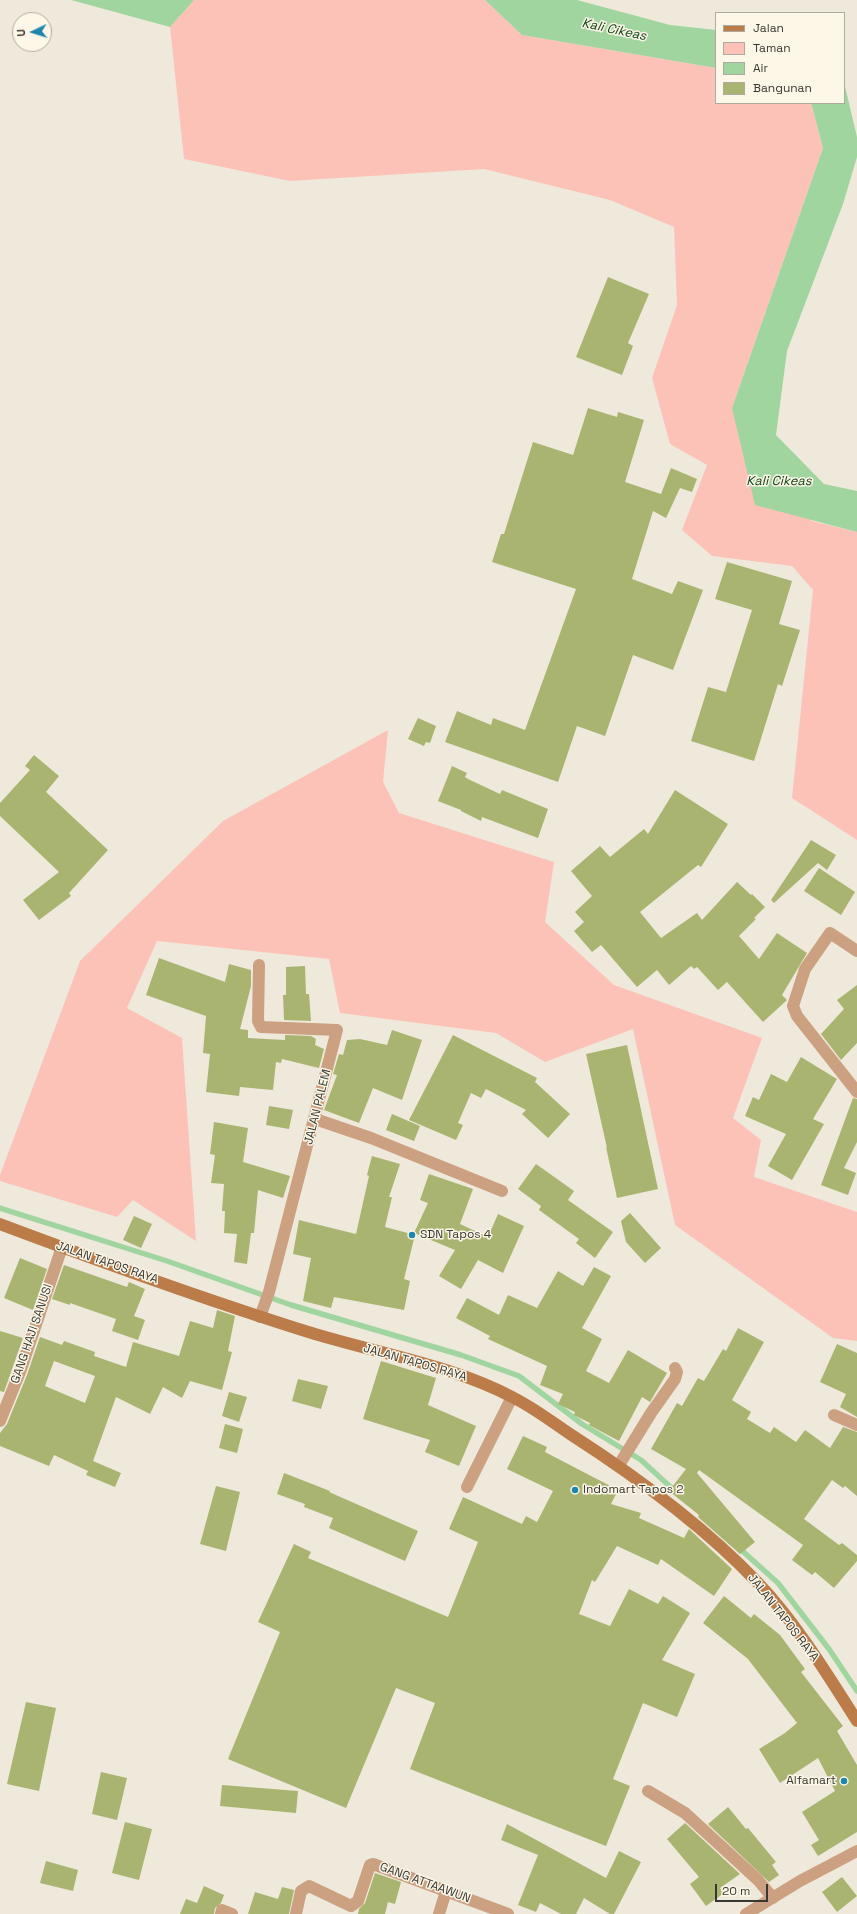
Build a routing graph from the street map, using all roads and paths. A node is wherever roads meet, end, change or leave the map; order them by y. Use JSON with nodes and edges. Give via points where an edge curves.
{"nodes":[{"id":1,"x":857,"y":950,"type":"edge"},
{"id":2,"x":259,"y":966,"type":"dead end"},
{"id":3,"x":857,"y":1092,"type":"edge"},
{"id":4,"x":315,"y":1119,"type":"junction"},
{"id":5,"x":502,"y":1191,"type":"dead end"},
{"id":6,"x":0,"y":1224,"type":"edge"},
{"id":7,"x":62,"y":1247,"type":"junction"},
{"id":8,"x":260,"y":1317,"type":"junction"},
{"id":9,"x":675,"y":1368,"type":"dead end"},
{"id":10,"x":512,"y":1397,"type":"junction"},
{"id":11,"x":834,"y":1415,"type":"dead end"},
{"id":12,"x":0,"y":1421,"type":"edge"},
{"id":13,"x":857,"y":1426,"type":"edge"},
{"id":14,"x":619,"y":1465,"type":"junction"},
{"id":15,"x":468,"y":1487,"type":"dead end"},
{"id":16,"x":857,"y":1721,"type":"edge"},
{"id":17,"x":648,"y":1791,"type":"dead end"},
{"id":18,"x":857,"y":1851,"type":"edge"},
{"id":19,"x":446,"y":1891,"type":"junction"},
{"id":20,"x":773,"y":1898,"type":"junction"},
{"id":21,"x":221,"y":1914,"type":"edge"},
{"id":22,"x":232,"y":1914,"type":"edge"},
{"id":23,"x":296,"y":1914,"type":"edge"},
{"id":24,"x":439,"y":1914,"type":"edge"},
{"id":25,"x":508,"y":1914,"type":"edge"},
{"id":26,"x":746,"y":1914,"type":"edge"}],
"edges":[{"from":1,"to":3,"type":"street","via":[[830,933],[805,969],[793,1006],[797,1016]]},
{"from":2,"to":4,"type":"street","name":"JALAN PALEM","via":[[258,1021],[261,1026],[337,1030]]},
{"from":4,"to":5,"type":"street","via":[[371,1138]]},
{"from":4,"to":8,"type":"street","name":"JALAN PALEM"},
{"from":6,"to":7,"type":"main road","name":"JALAN TAPOS RAYA"},
{"from":7,"to":8,"type":"main road","name":"JALAN TAPOS RAYA"},
{"from":7,"to":12,"type":"street","name":"GANG HAJI SANUSI","via":[[20,1372]]},
{"from":8,"to":10,"type":"main road","name":"JALAN TAPOS RAYA","via":[[454,1372]]},
{"from":9,"to":14,"type":"street","via":[[676,1379]]},
{"from":10,"to":14,"type":"main road","name":"JALAN TAPOS RAYA"},
{"from":10,"to":15,"type":"street"},
{"from":11,"to":13,"type":"street"},
{"from":14,"to":16,"type":"main road","name":"JALAN TAPOS RAYA","via":[[706,1533],[760,1585],[800,1635]]},
{"from":17,"to":20,"type":"street","via":[[685,1813],[758,1880]]},
{"from":18,"to":20,"type":"street"},
{"from":19,"to":23,"type":"street","name":"GANG ATTAAWUN","via":[[373,1864],[370,1865],[358,1901],[352,1906],[309,1886],[301,1892]]},
{"from":19,"to":24,"type":"street"},
{"from":19,"to":25,"type":"street","name":"GANG ATTAAWUN"},
{"from":20,"to":26,"type":"street"},
{"from":21,"to":22,"type":"street","via":[[222,1910]]}]}
